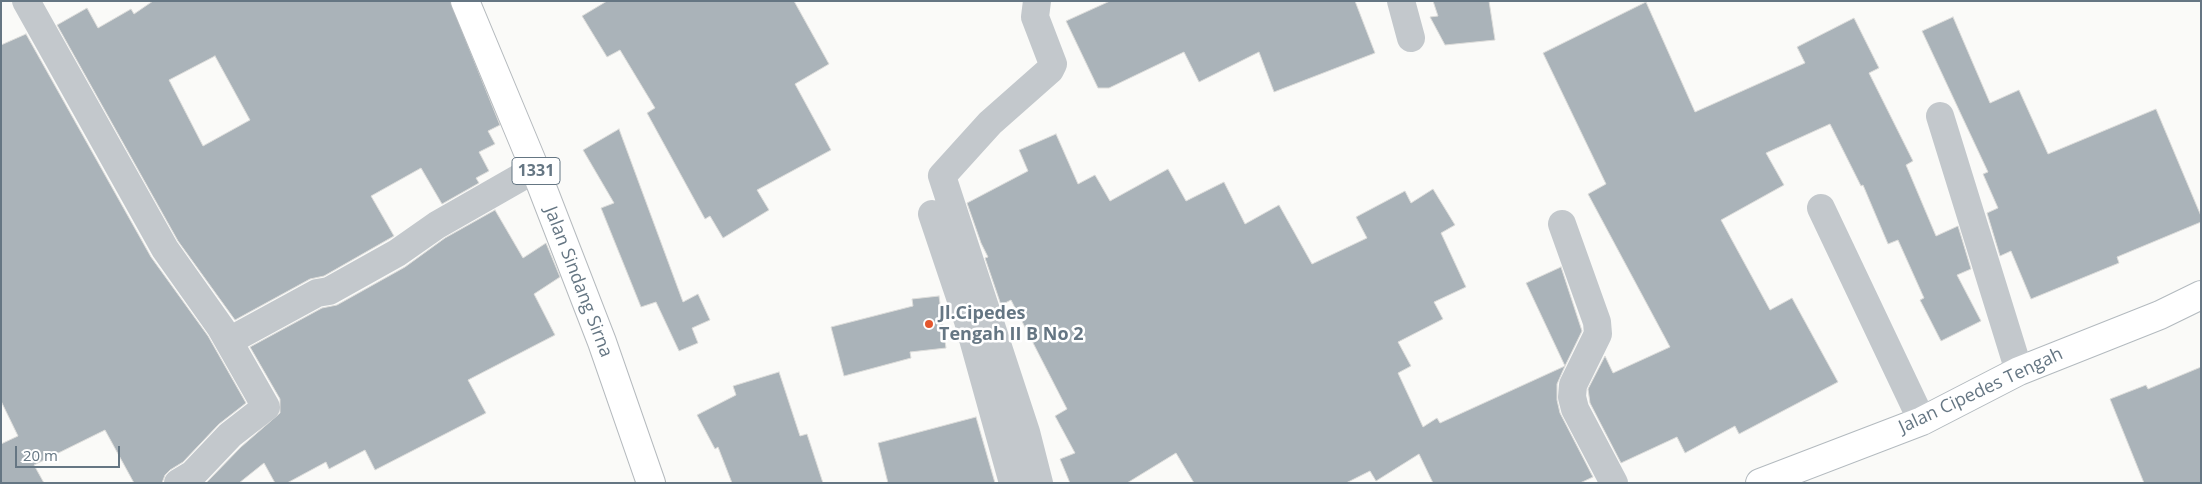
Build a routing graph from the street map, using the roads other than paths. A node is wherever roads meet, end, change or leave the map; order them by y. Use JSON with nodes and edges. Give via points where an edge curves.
{"nodes":[{"id":1,"x":465,"y":1,"type":"edge"},
{"id":2,"x":1036,"y":1,"type":"edge"},
{"id":3,"x":1401,"y":1,"type":"edge"},
{"id":4,"x":34,"y":4,"type":"edge"},
{"id":5,"x":1411,"y":38,"type":"dead end"},
{"id":6,"x":1940,"y":116,"type":"dead end"},
{"id":7,"x":535,"y":169,"type":"junction"},
{"id":8,"x":942,"y":200,"type":"junction"},
{"id":9,"x":1821,"y":208,"type":"dead end"},
{"id":10,"x":1562,"y":224,"type":"dead end"},
{"id":11,"x":2201,"y":295,"type":"edge"},
{"id":12,"x":229,"y":342,"type":"junction"},
{"id":13,"x":2019,"y":371,"type":"junction"},
{"id":14,"x":1922,"y":421,"type":"junction"},
{"id":15,"x":178,"y":483,"type":"edge"},
{"id":16,"x":651,"y":483,"type":"edge"},
{"id":17,"x":1014,"y":483,"type":"edge"},
{"id":18,"x":1039,"y":483,"type":"edge"},
{"id":19,"x":1614,"y":483,"type":"edge"},
{"id":20,"x":1760,"y":483,"type":"edge"}],
"edges":[{"from":1,"to":7,"type":"main road","name":"Jalan Sindang Sirna","number":"1331"},
{"from":2,"to":8,"type":"street","via":[[1035,17],[1053,64],[943,172]]},
{"from":3,"to":5,"type":"street"},
{"from":4,"to":12,"type":"street","via":[[165,249]]},
{"from":6,"to":13,"type":"street"},
{"from":7,"to":12,"type":"street","via":[[437,225],[397,253]]},
{"from":7,"to":16,"type":"main road","name":"Jalan Sindang Sirna","number":"1331","via":[[602,342]]},
{"from":8,"to":17,"type":"street","via":[[968,320]]},
{"from":8,"to":18,"type":"street","via":[[1026,432]]},
{"from":9,"to":14,"type":"street"},
{"from":10,"to":19,"type":"street","via":[[1597,322],[1598,334],[1573,385],[1572,397],[1575,409]]},
{"from":11,"to":13,"type":"main road","name":"Jalan Cipedes Tengah","via":[[2160,315]]},
{"from":12,"to":15,"type":"street","via":[[265,409],[230,434],[192,474]]},
{"from":13,"to":14,"type":"main road","name":"Jalan Cipedes Tengah"},
{"from":14,"to":20,"type":"main road","name":"Jalan Cipedes Tengah"}]}
